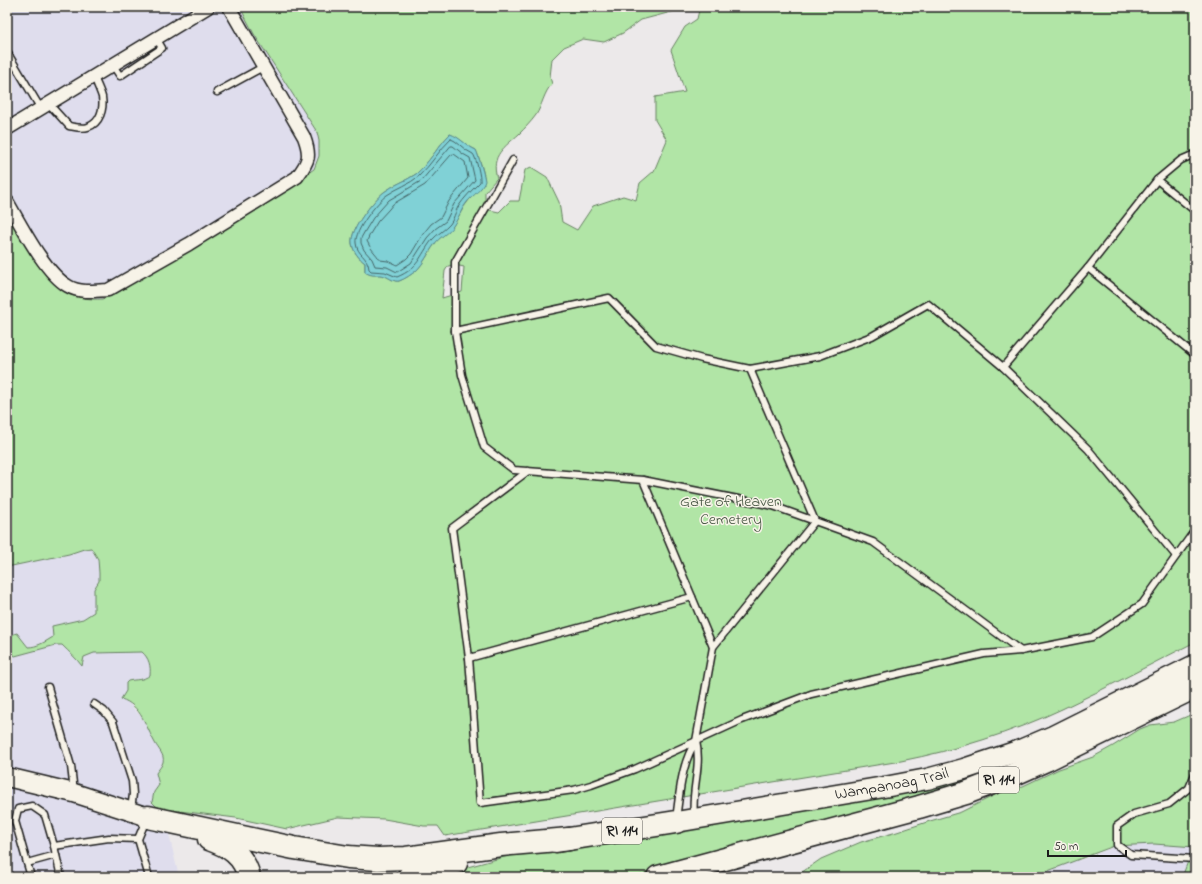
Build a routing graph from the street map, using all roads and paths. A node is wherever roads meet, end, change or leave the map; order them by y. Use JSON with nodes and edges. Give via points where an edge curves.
{"nodes":[{"id":1,"x":208,"y":7,"type":"edge"},
{"id":2,"x":228,"y":7,"type":"edge"},
{"id":3,"x":7,"y":52,"type":"edge"},
{"id":4,"x":263,"y":67,"type":"junction"},
{"id":5,"x":94,"y":76,"type":"junction"},
{"id":6,"x":217,"y":92,"type":"dead end"},
{"id":7,"x":45,"y":107,"type":"junction"},
{"id":8,"x":9,"y":124,"type":"edge"},
{"id":9,"x":1195,"y":154,"type":"edge"},
{"id":10,"x":513,"y":160,"type":"dead end"},
{"id":11,"x":1157,"y":180,"type":"junction"},
{"id":12,"x":7,"y":201,"type":"edge"},
{"id":13,"x":1195,"y":210,"type":"edge"},
{"id":14,"x":1088,"y":268,"type":"junction"},
{"id":15,"x":455,"y":331,"type":"junction"},
{"id":16,"x":1195,"y":355,"type":"edge"},
{"id":17,"x":1003,"y":367,"type":"junction"},
{"id":18,"x":750,"y":369,"type":"junction"},
{"id":19,"x":528,"y":471,"type":"junction"},
{"id":20,"x":642,"y":480,"type":"junction"},
{"id":21,"x":815,"y":521,"type":"junction"},
{"id":22,"x":1195,"y":530,"type":"edge"},
{"id":23,"x":1176,"y":556,"type":"junction"},
{"id":24,"x":692,"y":597,"type":"junction"},
{"id":25,"x":713,"y":647,"type":"junction"},
{"id":26,"x":1021,"y":651,"type":"junction"},
{"id":27,"x":469,"y":658,"type":"junction"},
{"id":28,"x":1195,"y":665,"type":"edge"},
{"id":29,"x":48,"y":687,"type":"dead end"},
{"id":30,"x":1195,"y":687,"type":"edge"},
{"id":31,"x":94,"y":704,"type":"dead end"},
{"id":32,"x":696,"y":741,"type":"junction"},
{"id":33,"x":1195,"y":774,"type":"edge"},
{"id":34,"x":7,"y":777,"type":"edge"},
{"id":35,"x":74,"y":794,"type":"junction"},
{"id":36,"x":139,"y":814,"type":"junction"},
{"id":37,"x":685,"y":821,"type":"junction"},
{"id":38,"x":138,"y":839,"type":"junction"},
{"id":39,"x":569,"y":839,"type":"junction"},
{"id":40,"x":54,"y":846,"type":"junction"},
{"id":41,"x":56,"y":855,"type":"junction"},
{"id":42,"x":1195,"y":859,"type":"edge"},
{"id":43,"x":27,"y":863,"type":"junction"},
{"id":44,"x":31,"y":877,"type":"edge"},
{"id":45,"x":61,"y":877,"type":"edge"},
{"id":46,"x":149,"y":877,"type":"edge"},
{"id":47,"x":249,"y":877,"type":"edge"},
{"id":48,"x":409,"y":877,"type":"edge"},
{"id":49,"x":658,"y":877,"type":"edge"}],
"edges":[{"from":1,"to":5,"type":"street"},
{"from":2,"to":4,"type":"street"},
{"from":3,"to":7,"type":"lane"},
{"from":4,"to":6,"type":"lane"},
{"from":4,"to":12,"type":"street","via":[[304,136],[308,161],[303,170],[297,177],[108,290],[94,292],[68,287],[52,273]]},
{"from":5,"to":7,"type":"street"},
{"from":5,"to":7,"type":"lane","via":[[102,97],[102,106],[100,117],[89,127],[69,126]]},
{"from":7,"to":8,"type":"street"},
{"from":9,"to":11,"type":"lane","via":[[1181,160]]},
{"from":10,"to":15,"type":"lane","via":[[455,262]]},
{"from":11,"to":13,"type":"lane"},
{"from":11,"to":14,"type":"lane"},
{"from":14,"to":16,"type":"lane"},
{"from":14,"to":17,"type":"lane"},
{"from":15,"to":18,"type":"lane","via":[[609,298],[656,346]]},
{"from":15,"to":19,"type":"lane","via":[[462,375],[484,447],[514,470]]},
{"from":17,"to":18,"type":"lane","via":[[928,304],[872,336],[820,356]]},
{"from":17,"to":23,"type":"lane","via":[[1088,449]]},
{"from":18,"to":21,"type":"lane"},
{"from":19,"to":20,"type":"lane"},
{"from":19,"to":27,"type":"lane","via":[[452,528]]},
{"from":20,"to":21,"type":"lane","via":[[773,506]]},
{"from":20,"to":24,"type":"lane"},
{"from":21,"to":25,"type":"lane"},
{"from":21,"to":26,"type":"lane","via":[[873,542]]},
{"from":22,"to":23,"type":"lane"},
{"from":23,"to":26,"type":"lane","via":[[1142,604],[1092,637]]},
{"from":24,"to":25,"type":"lane"},
{"from":24,"to":27,"type":"lane"},
{"from":25,"to":32,"type":"lane"},
{"from":26,"to":32,"type":"lane","via":[[984,654],[811,694],[742,720]]},
{"from":27,"to":32,"type":"lane","via":[[480,803],[574,790],[635,769]]},
{"from":28,"to":37,"type":"main road","name":"Wampanoag Trail","number":"RI 114","via":[[1059,733],[1018,751],[976,765],[908,783]]},
{"from":29,"to":35,"type":"lane","via":[[71,766]]},
{"from":30,"to":49,"type":"highway","name":"Wampanoag Trail","number":"RI 114","via":[[1046,760],[966,793]]},
{"from":31,"to":36,"type":"lane","via":[[113,722],[132,781]]},
{"from":32,"to":37,"type":"lane","via":[[699,760],[694,795]]},
{"from":32,"to":37,"type":"lane","via":[[688,753],[685,764]]},
{"from":33,"to":42,"type":"lane","via":[[1189,788],[1169,804],[1134,814],[1117,826],[1117,845],[1130,855]]},
{"from":34,"to":35,"type":"main road","number":"RI 114"},
{"from":35,"to":36,"type":"main road","number":"RI 114"},
{"from":36,"to":38,"type":"lane"},
{"from":36,"to":39,"type":"highway","number":"RI 114","via":[[302,849],[378,859]]},
{"from":36,"to":47,"type":"highway","via":[[226,845],[240,857]]},
{"from":37,"to":39,"type":"highway","name":"Wampanoag Trail","number":"RI 114"},
{"from":38,"to":40,"type":"lane","via":[[109,838]]},
{"from":38,"to":46,"type":"lane"},
{"from":39,"to":48,"type":"highway","via":[[475,857]]},
{"from":40,"to":41,"type":"lane"},
{"from":40,"to":43,"type":"lane","via":[[45,815],[32,806],[18,809],[16,821]]},
{"from":41,"to":43,"type":"lane"},
{"from":41,"to":45,"type":"lane"},
{"from":43,"to":44,"type":"lane"}]}
